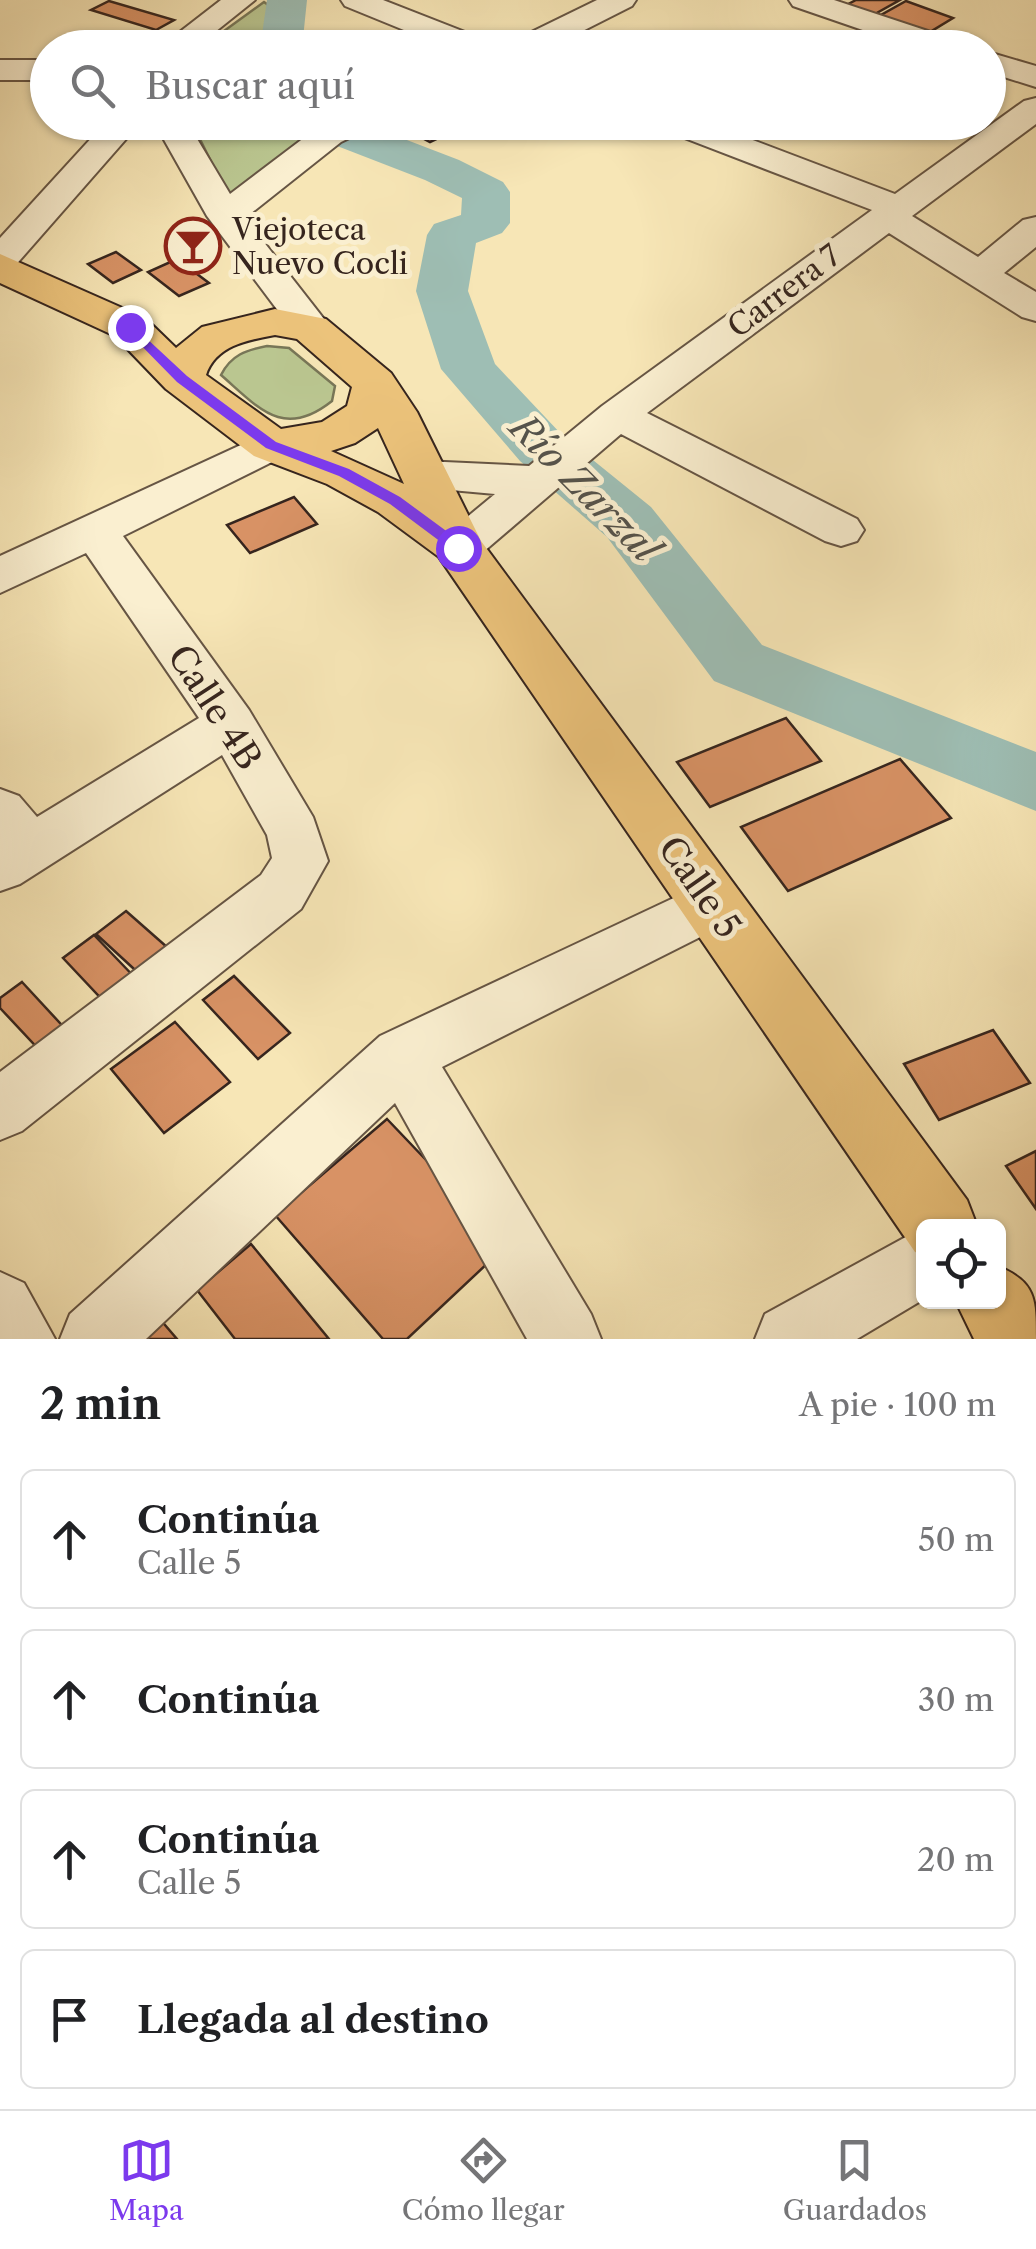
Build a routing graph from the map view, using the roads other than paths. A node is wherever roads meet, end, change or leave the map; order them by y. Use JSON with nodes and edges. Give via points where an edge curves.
{"nodes":[{"id":1,"x":240,"y":0,"type":"edge"},
{"id":2,"x":356,"y":0,"type":"edge"},
{"id":3,"x":621,"y":0,"type":"edge"},
{"id":4,"x":804,"y":0,"type":"edge"},
{"id":5,"x":199,"y":30,"type":"edge"},
{"id":6,"x":432,"y":30,"type":"edge"},
{"id":7,"x":560,"y":30,"type":"edge"},
{"id":8,"x":893,"y":30,"type":"edge"},
{"id":9,"x":1006,"y":68,"type":"edge"},
{"id":10,"x":0,"y":70,"type":"edge"},
{"id":11,"x":30,"y":70,"type":"edge"},
{"id":12,"x":1036,"y":77,"type":"edge"},
{"id":13,"x":1036,"y":108,"type":"edge"},
{"id":14,"x":1006,"y":130,"type":"edge"},
{"id":15,"x":109,"y":140,"type":"edge"},
{"id":16,"x":181,"y":140,"type":"edge"},
{"id":17,"x":328,"y":140,"type":"edge"},
{"id":18,"x":717,"y":140,"type":"edge"},
{"id":19,"x":991,"y":140,"type":"edge"},
{"id":20,"x":891,"y":212,"type":"junction"},
{"id":21,"x":225,"y":216,"type":"junction"},
{"id":22,"x":1036,"y":228,"type":"edge"},
{"id":23,"x":0,"y":263,"type":"edge"},
{"id":24,"x":980,"y":274,"type":"junction"},
{"id":25,"x":268,"y":277,"type":"junction"},
{"id":26,"x":1036,"y":309,"type":"edge"},
{"id":27,"x":130,"y":327,"type":"junction"},
{"id":28,"x":311,"y":328,"type":"junction"},
{"id":29,"x":232,"y":329,"type":"junction"},
{"id":30,"x":182,"y":379,"type":"junction"},
{"id":31,"x":376,"y":383,"type":"junction"},
{"id":32,"x":616,"y":416,"type":"junction"},
{"id":33,"x":271,"y":445,"type":"junction"},
{"id":34,"x":553,"y":469,"type":"junction"},
{"id":35,"x":422,"y":476,"type":"junction"},
{"id":36,"x":841,"y":530,"type":"dead end"},
{"id":37,"x":95,"y":531,"type":"junction"},
{"id":38,"x":458,"y":548,"type":"junction"},
{"id":39,"x":0,"y":576,"type":"edge"},
{"id":40,"x":231,"y":724,"type":"junction"},
{"id":41,"x":10,"y":843,"type":"edge"},
{"id":42,"x":712,"y":904,"type":"junction"},
{"id":43,"x":402,"y":1056,"type":"junction"},
{"id":44,"x":0,"y":1110,"type":"edge"},
{"id":45,"x":936,"y":1219,"type":"edge"},
{"id":46,"x":916,"y":1266,"type":"edge"},
{"id":47,"x":0,"y":1307,"type":"edge"},
{"id":48,"x":999,"y":1309,"type":"edge"},
{"id":49,"x":20,"y":1339,"type":"edge"},
{"id":50,"x":95,"y":1339,"type":"edge"},
{"id":51,"x":566,"y":1339,"type":"edge"},
{"id":52,"x":790,"y":1339,"type":"edge"},
{"id":53,"x":1020,"y":1339,"type":"edge"}],
"edges":[{"from":1,"to":5,"type":"street"},
{"from":2,"to":6,"type":"street"},
{"from":3,"to":7,"type":"street"},
{"from":4,"to":8,"type":"street"},
{"from":9,"to":12,"type":"street"},
{"from":10,"to":11,"type":"street"},
{"from":13,"to":14,"type":"street","name":"Carrera 7"},
{"from":15,"to":23,"type":"street"},
{"from":16,"to":21,"type":"street"},
{"from":17,"to":21,"type":"street"},
{"from":18,"to":20,"type":"street"},
{"from":19,"to":20,"type":"street","name":"Carrera 7"},
{"from":20,"to":24,"type":"street"},
{"from":20,"to":32,"type":"street","name":"Carrera 7"},
{"from":21,"to":25,"type":"street"},
{"from":22,"to":24,"type":"street"},
{"from":23,"to":27,"type":"main road"},
{"from":24,"to":26,"type":"street"},
{"from":25,"to":28,"type":"street"},
{"from":25,"to":29,"type":"street"},
{"from":27,"to":29,"type":"main road"},
{"from":27,"to":30,"type":"main road"},
{"from":28,"to":29,"type":"main road","via":[[275,322]]},
{"from":28,"to":31,"type":"main road"},
{"from":29,"to":30,"type":"main road","via":[[194,352]]},
{"from":30,"to":33,"type":"main road","name":"Calle 5"},
{"from":31,"to":33,"type":"main road","via":[[376,400],[365,417],[342,431]]},
{"from":31,"to":35,"type":"main road","name":"Calle 5"},
{"from":32,"to":34,"type":"street","name":"Carrera 7"},
{"from":32,"to":36,"type":"street"},
{"from":33,"to":37,"type":"street"},
{"from":33,"to":38,"type":"main road","name":"Calle 5","via":[[395,500]]},
{"from":34,"to":35,"type":"street"},
{"from":34,"to":38,"type":"street","name":"Carrera 7"},
{"from":35,"to":38,"type":"main road","name":"Calle 5"},
{"from":37,"to":39,"type":"street"},
{"from":37,"to":40,"type":"street","name":"Calle 4B"},
{"from":38,"to":42,"type":"main road","name":"Calle 5"},
{"from":40,"to":41,"type":"street"},
{"from":40,"to":44,"type":"street","name":"Calle 4B","via":[[294,834],[300,861],[281,892]]},
{"from":42,"to":43,"type":"street"},
{"from":42,"to":45,"type":"main road","name":"Calle 5"},
{"from":43,"to":50,"type":"street"},
{"from":43,"to":51,"type":"street"},
{"from":46,"to":52,"type":"street"},
{"from":47,"to":49,"type":"street"},
{"from":48,"to":53,"type":"main road"}]}
